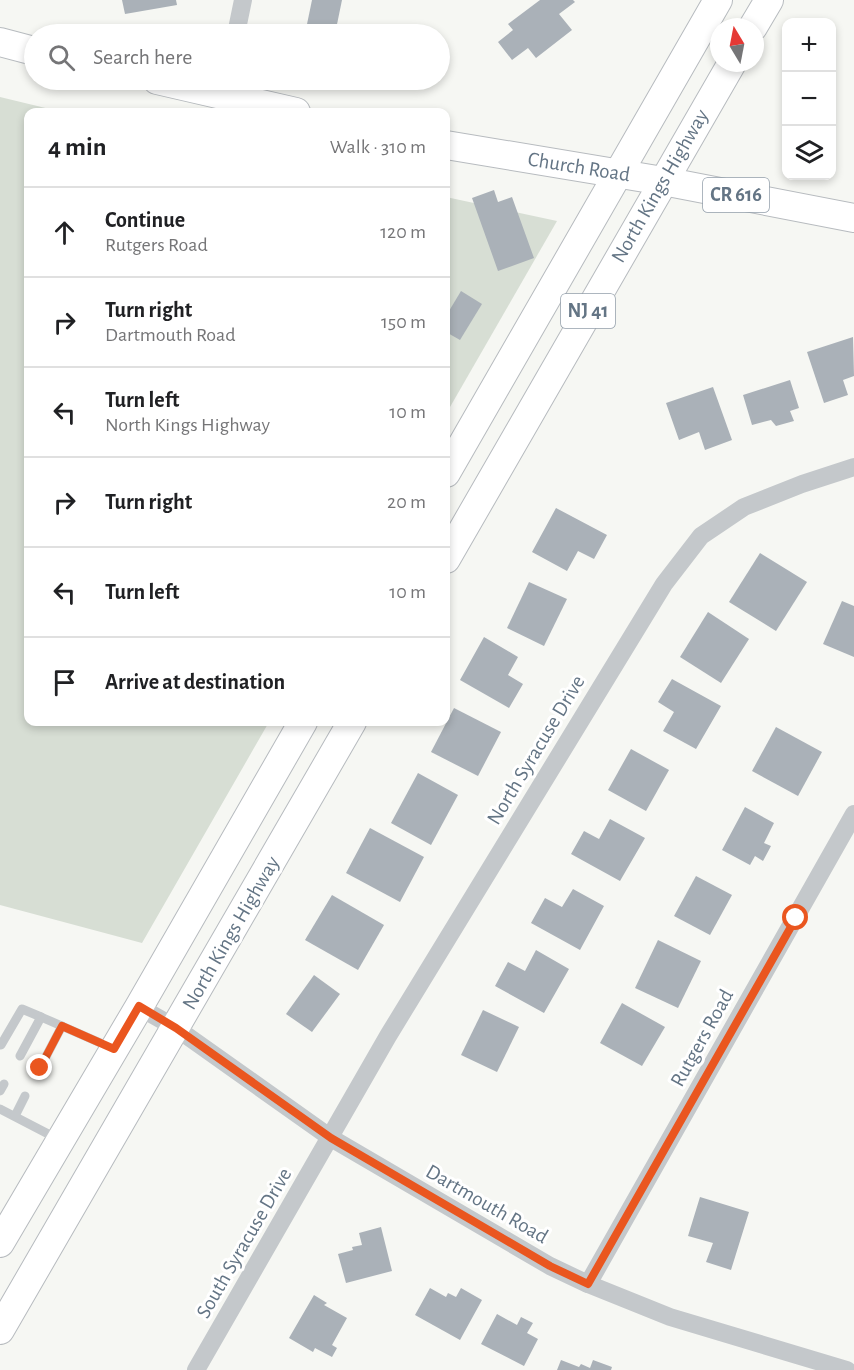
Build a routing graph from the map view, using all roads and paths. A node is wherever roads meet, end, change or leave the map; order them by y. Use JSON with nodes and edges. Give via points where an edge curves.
{"nodes":[{"id":1,"x":243,"y":0,"type":"edge"},
{"id":2,"x":718,"y":0,"type":"edge"},
{"id":3,"x":769,"y":0,"type":"edge"},
{"id":4,"x":758,"y":18,"type":"edge"},
{"id":5,"x":238,"y":24,"type":"edge"},
{"id":6,"x":0,"y":42,"type":"edge"},
{"id":7,"x":24,"y":48,"type":"edge"},
{"id":8,"x":727,"y":72,"type":"edge"},
{"id":9,"x":235,"y":90,"type":"edge"},
{"id":10,"x":286,"y":108,"type":"edge"},
{"id":11,"x":450,"y":146,"type":"edge"},
{"id":12,"x":617,"y":173,"type":"junction"},
{"id":13,"x":663,"y":181,"type":"junction"},
{"id":14,"x":854,"y":218,"type":"edge"},
{"id":15,"x":450,"y":465,"type":"edge"},
{"id":16,"x":854,"y":467,"type":"edge"},
{"id":17,"x":450,"y":552,"type":"edge"},
{"id":18,"x":301,"y":726,"type":"edge"},
{"id":19,"x":350,"y":726,"type":"edge"},
{"id":20,"x":854,"y":814,"type":"edge"},
{"id":21,"x":139,"y":1006,"type":"junction"},
{"id":22,"x":41,"y":1017,"type":"junction"},
{"id":23,"x":62,"y":1026,"type":"junction"},
{"id":24,"x":176,"y":1028,"type":"junction"},
{"id":25,"x":1,"y":1045,"type":"edge"},
{"id":26,"x":114,"y":1049,"type":"junction"},
{"id":27,"x":20,"y":1056,"type":"dead end"},
{"id":28,"x":40,"y":1068,"type":"dead end"},
{"id":29,"x":25,"y":1096,"type":"dead end"},
{"id":30,"x":0,"y":1109,"type":"edge"},
{"id":31,"x":15,"y":1116,"type":"junction"},
{"id":32,"x":331,"y":1138,"type":"junction"},
{"id":33,"x":60,"y":1140,"type":"junction"},
{"id":34,"x":0,"y":1243,"type":"edge"},
{"id":35,"x":588,"y":1284,"type":"junction"},
{"id":36,"x":0,"y":1330,"type":"edge"},
{"id":37,"x":196,"y":1370,"type":"edge"},
{"id":38,"x":847,"y":1370,"type":"edge"}],
"edges":[{"from":1,"to":5,"type":"street"},
{"from":2,"to":12,"type":"main road","name":"North Kings Highway","number":"NJ 41"},
{"from":3,"to":4,"type":"main road"},
{"from":6,"to":7,"type":"main road"},
{"from":8,"to":13,"type":"main road","name":"North Kings Highway","number":"NJ 41"},
{"from":9,"to":10,"type":"main road"},
{"from":11,"to":12,"type":"main road","name":"Church Road","number":"CR 616"},
{"from":12,"to":13,"type":"main road","name":"Church Road","number":"CR 616"},
{"from":12,"to":15,"type":"main road","name":"North Kings Highway","number":"NJ 41"},
{"from":13,"to":14,"type":"main road","name":"Church Road","number":"CR 616"},
{"from":13,"to":17,"type":"main road","name":"North Kings Highway","number":"NJ 41"},
{"from":16,"to":32,"type":"street","name":"North Syracuse Drive","via":[[744,507],[700,536],[639,624],[388,1035]]},
{"from":18,"to":21,"type":"main road","name":"North Kings Highway"},
{"from":19,"to":24,"type":"main road","name":"North Kings Highway"},
{"from":20,"to":35,"type":"street","name":"Rutgers Road"},
{"from":21,"to":24,"type":"street","name":"Dartmouth Road"},
{"from":21,"to":26,"type":"main road","name":"North Kings Highway"},
{"from":22,"to":23,"type":"lane"},
{"from":22,"to":25,"type":"lane","via":[[22,1009]]},
{"from":22,"to":27,"type":"lane"},
{"from":23,"to":26,"type":"lane"},
{"from":23,"to":28,"type":"lane"},
{"from":24,"to":32,"type":"street","name":"Dartmouth Road"},
{"from":24,"to":36,"type":"main road","name":"North Kings Highway"},
{"from":26,"to":33,"type":"main road","name":"North Kings Highway"},
{"from":29,"to":31,"type":"lane"},
{"from":30,"to":31,"type":"lane"},
{"from":31,"to":33,"type":"lane"},
{"from":32,"to":35,"type":"street","name":"Dartmouth Road","via":[[550,1266]]},
{"from":32,"to":37,"type":"street","name":"South Syracuse Drive"},
{"from":33,"to":34,"type":"main road","name":"North Kings Highway"},
{"from":35,"to":38,"type":"street","name":"Dartmouth Road","via":[[670,1317]]}]}
